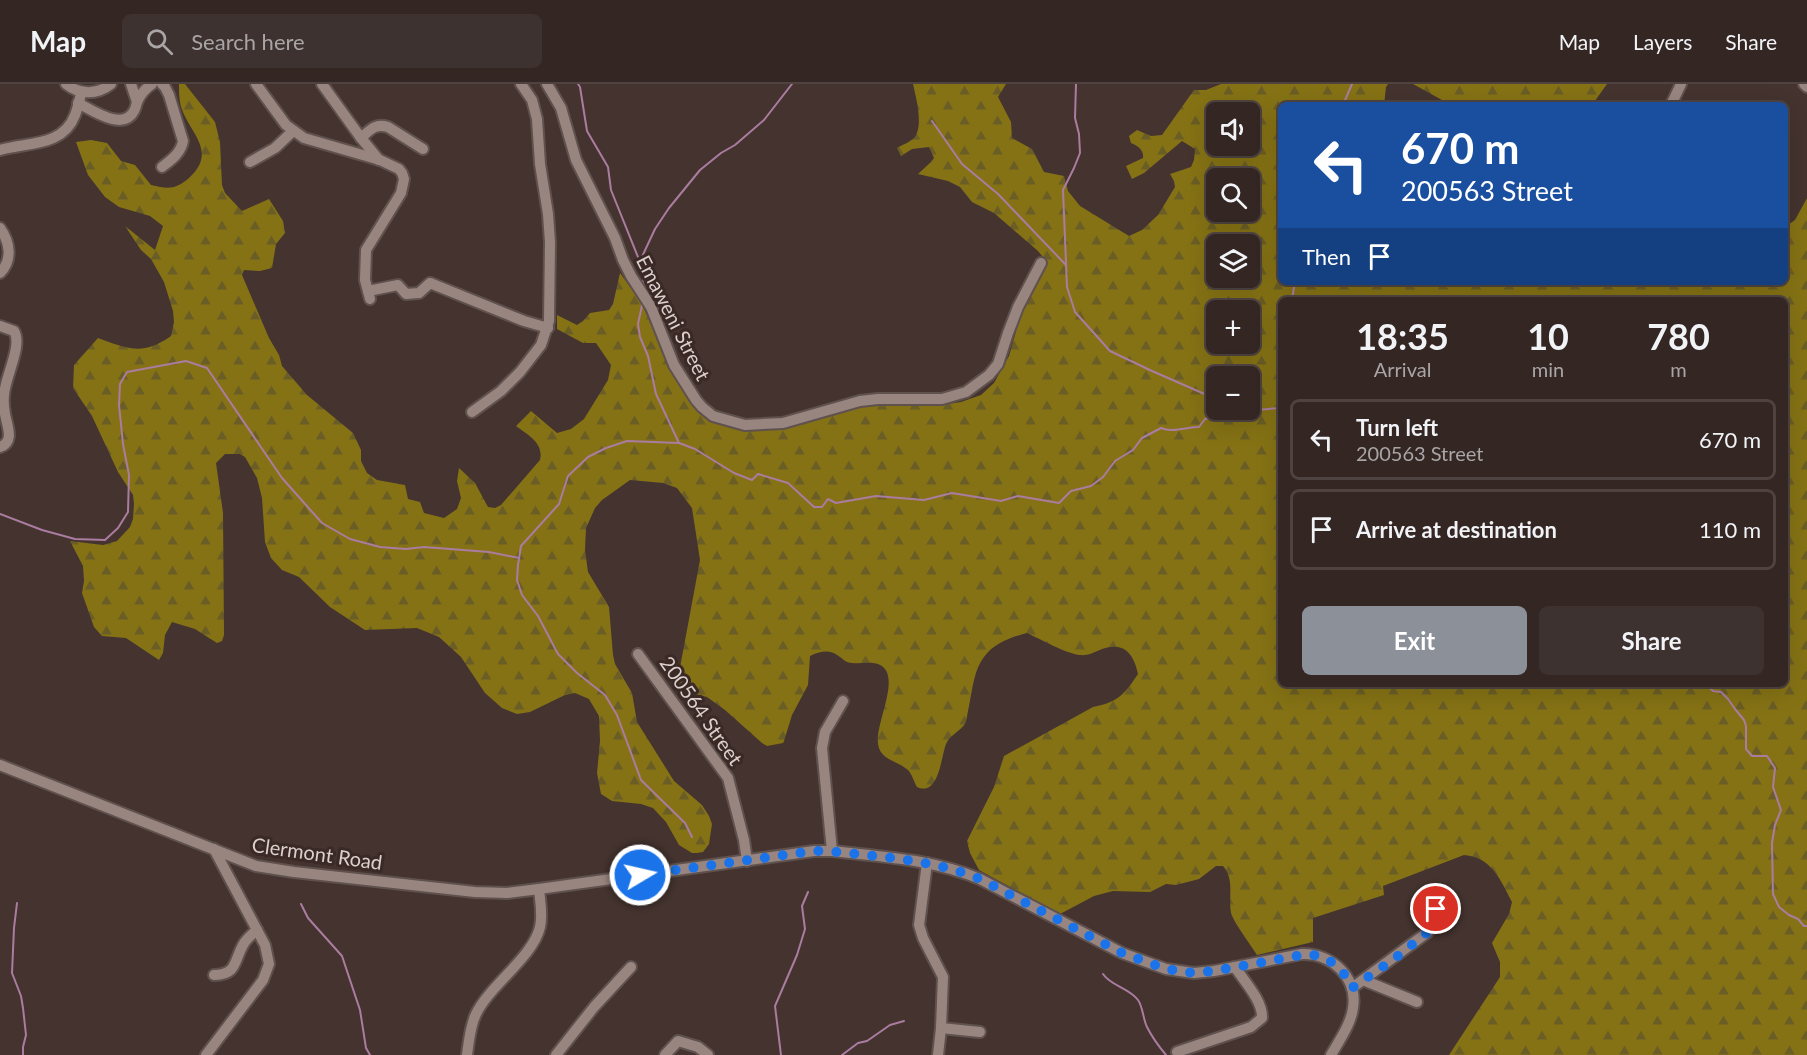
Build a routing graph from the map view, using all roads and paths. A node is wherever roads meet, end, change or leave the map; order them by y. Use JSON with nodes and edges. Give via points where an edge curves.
{"nodes":[{"id":1,"x":66,"y":84,"type":"edge"},
{"id":2,"x":111,"y":84,"type":"edge"},
{"id":3,"x":131,"y":84,"type":"edge"},
{"id":4,"x":152,"y":84,"type":"edge"},
{"id":5,"x":162,"y":84,"type":"edge"},
{"id":6,"x":256,"y":84,"type":"edge"},
{"id":7,"x":322,"y":84,"type":"edge"},
{"id":8,"x":521,"y":84,"type":"edge"},
{"id":9,"x":547,"y":84,"type":"edge"},
{"id":10,"x":1681,"y":84,"type":"edge"},
{"id":11,"x":82,"y":92,"type":"junction"},
{"id":12,"x":137,"y":102,"type":"junction"},
{"id":13,"x":1672,"y":102,"type":"edge"},
{"id":14,"x":78,"y":104,"type":"junction"},
{"id":15,"x":293,"y":131,"type":"junction"},
{"id":16,"x":361,"y":138,"type":"junction"},
{"id":17,"x":423,"y":149,"type":"dead end"},
{"id":18,"x":0,"y":150,"type":"edge"},
{"id":19,"x":380,"y":160,"type":"junction"},
{"id":20,"x":250,"y":162,"type":"dead end"},
{"id":21,"x":162,"y":167,"type":"dead end"},
{"id":22,"x":0,"y":228,"type":"edge"},
{"id":23,"x":1041,"y":263,"type":"dead end"},
{"id":24,"x":0,"y":273,"type":"edge"},
{"id":25,"x":0,"y":326,"type":"edge"},
{"id":26,"x":548,"y":328,"type":"junction"},
{"id":27,"x":2,"y":390,"type":"edge"},
{"id":28,"x":472,"y":412,"type":"dead end"},
{"id":29,"x":0,"y":447,"type":"edge"},
{"id":30,"x":638,"y":654,"type":"dead end"},
{"id":31,"x":843,"y":701,"type":"dead end"},
{"id":32,"x":0,"y":765,"type":"edge"},
{"id":33,"x":214,"y":849,"type":"junction"},
{"id":34,"x":832,"y":851,"type":"junction"},
{"id":35,"x":747,"y":861,"type":"junction"},
{"id":36,"x":927,"y":863,"type":"junction"},
{"id":37,"x":539,"y":890,"type":"junction"},
{"id":38,"x":1436,"y":909,"type":"dead end"},
{"id":39,"x":257,"y":930,"type":"junction"},
{"id":40,"x":631,"y":967,"type":"dead end"},
{"id":41,"x":1235,"y":967,"type":"junction"},
{"id":42,"x":214,"y":975,"type":"dead end"},
{"id":43,"x":1363,"y":980,"type":"junction"},
{"id":44,"x":1352,"y":988,"type":"junction"},
{"id":45,"x":1417,"y":1002,"type":"dead end"},
{"id":46,"x":941,"y":1028,"type":"junction"},
{"id":47,"x":980,"y":1032,"type":"dead end"},
{"id":48,"x":1178,"y":1052,"type":"dead end"},
{"id":49,"x":206,"y":1055,"type":"edge"},
{"id":50,"x":467,"y":1055,"type":"edge"},
{"id":51,"x":556,"y":1055,"type":"edge"},
{"id":52,"x":665,"y":1055,"type":"edge"},
{"id":53,"x":708,"y":1055,"type":"edge"},
{"id":54,"x":938,"y":1055,"type":"edge"},
{"id":55,"x":1331,"y":1055,"type":"edge"}],
"edges":[{"from":1,"to":11,"type":"street"},
{"from":2,"to":11,"type":"street","via":[[98,91]]},
{"from":3,"to":12,"type":"street"},
{"from":4,"to":12,"type":"street"},
{"from":5,"to":21,"type":"street","via":[[183,141],[179,152]]},
{"from":6,"to":15,"type":"street"},
{"from":7,"to":16,"type":"street"},
{"from":8,"to":26,"type":"street","via":[[532,100],[537,119],[548,214]]},
{"from":9,"to":23,"type":"street","name":"Emaweni Street","via":[[561,108],[576,160],[623,260],[648,302],[682,381],[713,416],[745,425],[783,423],[860,401],[942,399],[966,392],[998,364],[1018,307]]},
{"from":10,"to":13,"type":"street"},
{"from":11,"to":14,"type":"street"},
{"from":12,"to":14,"type":"street","via":[[131,116],[114,120]]},
{"from":14,"to":18,"type":"street","via":[[75,117],[58,136]]},
{"from":15,"to":19,"type":"street","via":[[304,138]]},
{"from":15,"to":20,"type":"street","via":[[275,148]]},
{"from":16,"to":17,"type":"street","via":[[382,125]]},
{"from":16,"to":19,"type":"street"},
{"from":19,"to":26,"type":"street","via":[[399,169],[404,179],[401,194],[366,250],[369,295],[398,285],[406,294],[415,294],[430,283]]},
{"from":22,"to":24,"type":"street","via":[[9,255]]},
{"from":25,"to":27,"type":"street","via":[[11,328],[18,337]]},
{"from":26,"to":28,"type":"street","via":[[541,345],[520,372]]},
{"from":27,"to":29,"type":"street","via":[[9,438]]},
{"from":30,"to":35,"type":"street","name":"200564 Street","via":[[729,778]]},
{"from":31,"to":34,"type":"street","via":[[825,732],[822,748]]},
{"from":32,"to":33,"type":"street","name":"Clermont Road"},
{"from":33,"to":37,"type":"street","name":"Clermont Road","via":[[256,866],[294,872],[475,892]]},
{"from":33,"to":39,"type":"street"},
{"from":34,"to":35,"type":"street","name":"Clermont Road"},
{"from":34,"to":36,"type":"street","name":"Clermont Road"},
{"from":35,"to":37,"type":"street","name":"Clermont Road"},
{"from":36,"to":41,"type":"street","name":"Clermont Road","via":[[980,879],[1122,953],[1157,966],[1194,973]]},
{"from":36,"to":46,"type":"street","via":[[919,925],[943,977]]},
{"from":37,"to":50,"type":"street","via":[[539,932],[480,1006]]},
{"from":38,"to":43,"type":"street","via":[[1435,922],[1428,932]]},
{"from":39,"to":42,"type":"street","via":[[242,946],[231,970]]},
{"from":39,"to":49,"type":"street","via":[[267,952],[266,975]]},
{"from":40,"to":51,"type":"street"},
{"from":41,"to":44,"type":"street","name":"Clermont Road","via":[[1314,955],[1341,969]]},
{"from":41,"to":48,"type":"street","via":[[1260,1006],[1262,1018],[1251,1027]]},
{"from":43,"to":44,"type":"street"},
{"from":43,"to":45,"type":"street"},
{"from":44,"to":55,"type":"street","via":[[1351,1016]]},
{"from":46,"to":47,"type":"street"},
{"from":46,"to":54,"type":"street"},
{"from":52,"to":53,"type":"street","via":[[678,1041],[698,1047]]}]}
